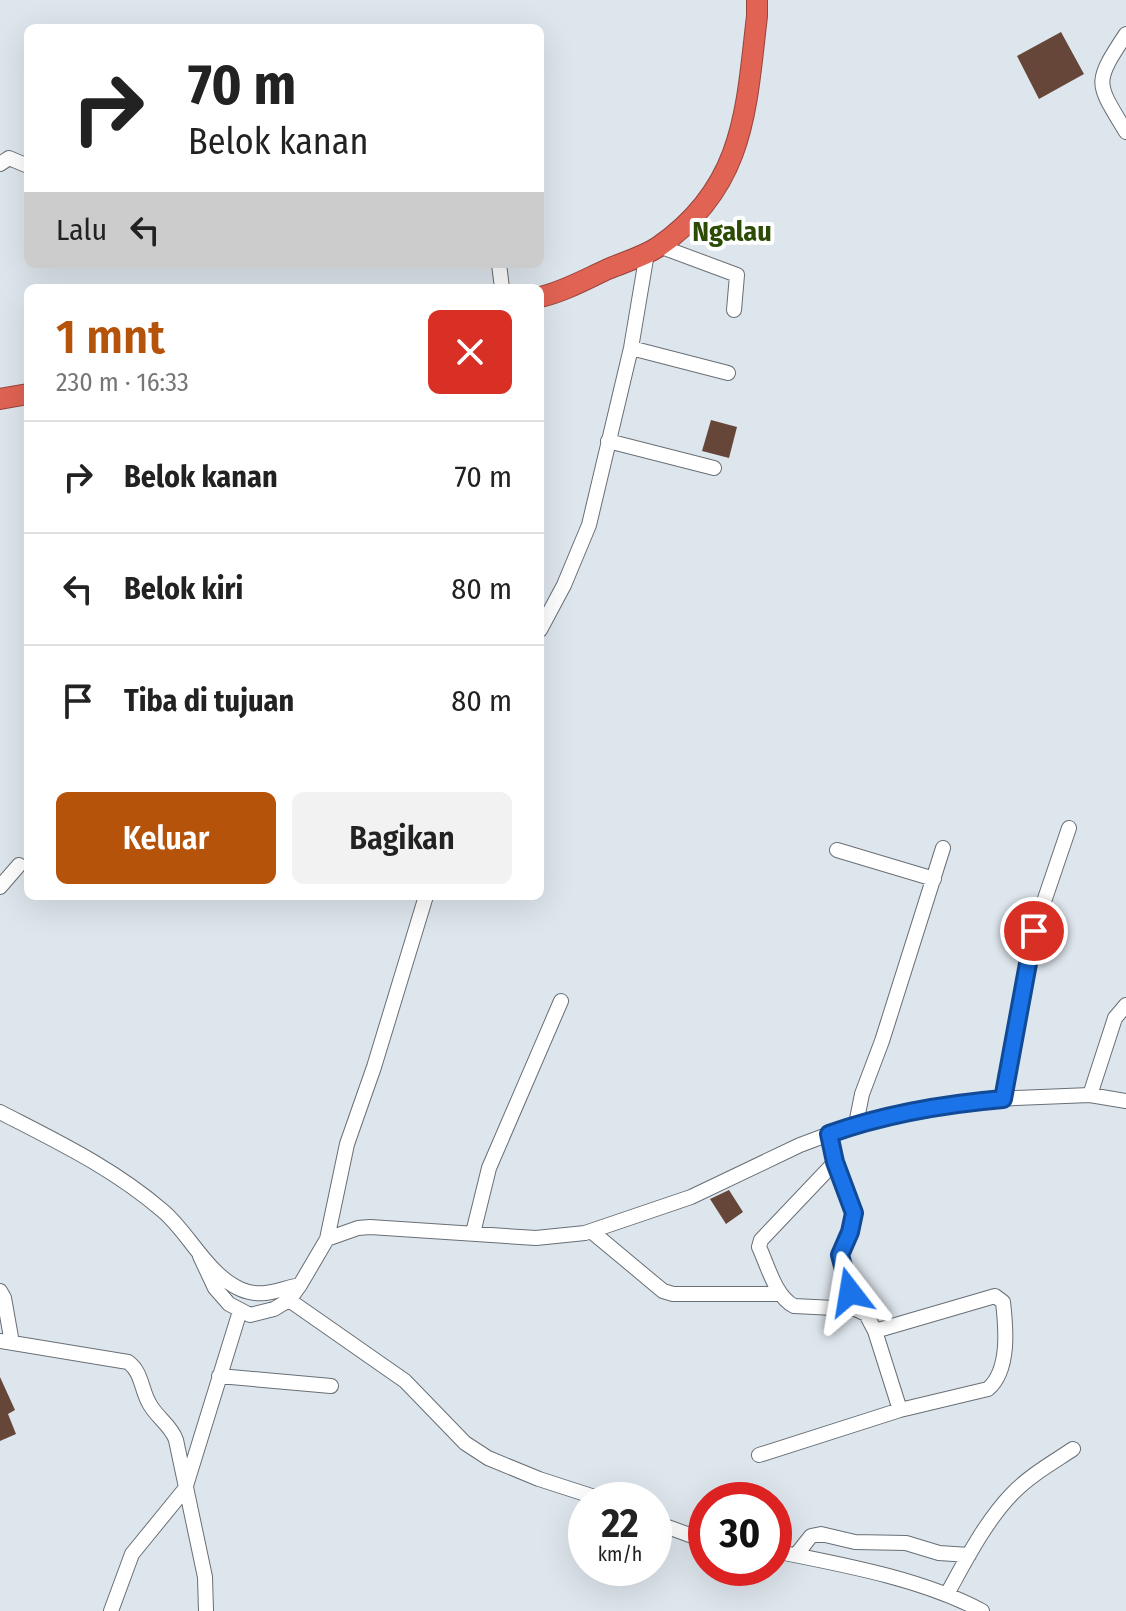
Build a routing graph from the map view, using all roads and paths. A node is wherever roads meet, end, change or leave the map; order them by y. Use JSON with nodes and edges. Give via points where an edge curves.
{"nodes":[{"id":1,"x":757,"y":8,"type":"edge"},
{"id":2,"x":1126,"y":34,"type":"edge"},
{"id":3,"x":1126,"y":132,"type":"edge"},
{"id":4,"x":3,"y":157,"type":"edge"},
{"id":5,"x":24,"y":165,"type":"edge"},
{"id":6,"x":653,"y":250,"type":"junction"},
{"id":7,"x":544,"y":295,"type":"edge"},
{"id":8,"x":734,"y":310,"type":"dead end"},
{"id":9,"x":631,"y":348,"type":"junction"},
{"id":10,"x":728,"y":373,"type":"dead end"},
{"id":11,"x":24,"y":395,"type":"edge"},
{"id":12,"x":0,"y":399,"type":"edge"},
{"id":13,"x":608,"y":441,"type":"junction"},
{"id":14,"x":714,"y":468,"type":"dead end"},
{"id":15,"x":544,"y":622,"type":"edge"},
{"id":16,"x":1069,"y":828,"type":"dead end"},
{"id":17,"x":943,"y":848,"type":"dead end"},
{"id":18,"x":837,"y":850,"type":"dead end"},
{"id":19,"x":19,"y":865,"type":"dead end"},
{"id":20,"x":934,"y":879,"type":"junction"},
{"id":21,"x":0,"y":887,"type":"edge"},
{"id":22,"x":425,"y":900,"type":"edge"},
{"id":23,"x":561,"y":1001,"type":"dead end"},
{"id":24,"x":1126,"y":1005,"type":"edge"},
{"id":25,"x":1090,"y":1095,"type":"junction"},
{"id":26,"x":1003,"y":1099,"type":"junction"},
{"id":27,"x":1126,"y":1101,"type":"edge"},
{"id":28,"x":0,"y":1112,"type":"edge"},
{"id":29,"x":856,"y":1124,"type":"junction"},
{"id":30,"x":829,"y":1134,"type":"junction"},
{"id":31,"x":835,"y":1162,"type":"junction"},
{"id":32,"x":591,"y":1231,"type":"junction"},
{"id":33,"x":473,"y":1233,"type":"junction"},
{"id":34,"x":327,"y":1239,"type":"junction"},
{"id":35,"x":200,"y":1256,"type":"junction"},
{"id":36,"x":300,"y":1285,"type":"junction"},
{"id":37,"x":0,"y":1291,"type":"edge"},
{"id":38,"x":780,"y":1294,"type":"junction"},
{"id":39,"x":289,"y":1300,"type":"junction"},
{"id":40,"x":855,"y":1309,"type":"junction"},
{"id":41,"x":240,"y":1311,"type":"junction"},
{"id":42,"x":875,"y":1331,"type":"junction"},
{"id":43,"x":6,"y":1342,"type":"edge"},
{"id":44,"x":219,"y":1376,"type":"junction"},
{"id":45,"x":331,"y":1386,"type":"dead end"},
{"id":46,"x":900,"y":1410,"type":"junction"},
{"id":47,"x":1073,"y":1449,"type":"dead end"},
{"id":48,"x":759,"y":1455,"type":"dead end"},
{"id":49,"x":568,"y":1488,"type":"edge"},
{"id":50,"x":185,"y":1489,"type":"junction"},
{"id":51,"x":792,"y":1554,"type":"edge"},
{"id":52,"x":796,"y":1555,"type":"junction"},
{"id":53,"x":969,"y":1555,"type":"junction"},
{"id":54,"x":947,"y":1594,"type":"junction"},
{"id":55,"x":111,"y":1611,"type":"edge"},
{"id":56,"x":206,"y":1611,"type":"edge"},
{"id":57,"x":982,"y":1611,"type":"edge"}],
"edges":[{"from":1,"to":6,"type":"highway","via":[[745,114],[726,173],[692,218]]},
{"from":2,"to":3,"type":"street","via":[[1108,60],[1101,84]]},
{"from":4,"to":5,"type":"street"},
{"from":6,"to":7,"type":"highway"},
{"from":6,"to":8,"type":"street","via":[[737,275]]},
{"from":6,"to":9,"type":"street"},
{"from":9,"to":10,"type":"street"},
{"from":9,"to":13,"type":"street"},
{"from":11,"to":12,"type":"highway"},
{"from":13,"to":14,"type":"street"},
{"from":13,"to":15,"type":"street","via":[[589,525]]},
{"from":16,"to":26,"type":"street","via":[[1034,931]]},
{"from":17,"to":20,"type":"street"},
{"from":18,"to":20,"type":"street"},
{"from":19,"to":21,"type":"street"},
{"from":20,"to":29,"type":"street"},
{"from":22,"to":34,"type":"street","via":[[347,1144]]},
{"from":23,"to":33,"type":"street","via":[[489,1168]]},
{"from":24,"to":25,"type":"street","via":[[1115,1018]]},
{"from":25,"to":26,"type":"street"},
{"from":25,"to":27,"type":"street"},
{"from":26,"to":29,"type":"street"},
{"from":28,"to":35,"type":"street","via":[[122,1178],[165,1213]]},
{"from":29,"to":30,"type":"street"},
{"from":30,"to":31,"type":"street"},
{"from":30,"to":32,"type":"street","via":[[691,1197]]},
{"from":31,"to":38,"type":"street","via":[[761,1240],[759,1247]]},
{"from":31,"to":40,"type":"street","via":[[854,1213],[840,1255]]},
{"from":32,"to":33,"type":"street","via":[[536,1238]]},
{"from":32,"to":38,"type":"street","via":[[663,1291]]},
{"from":33,"to":34,"type":"street","via":[[370,1227]]},
{"from":34,"to":36,"type":"street"},
{"from":35,"to":36,"type":"street","via":[[238,1289],[259,1295]]},
{"from":35,"to":41,"type":"street","via":[[215,1288]]},
{"from":36,"to":39,"type":"street"},
{"from":37,"to":43,"type":"street"},
{"from":38,"to":40,"type":"street","via":[[794,1306]]},
{"from":39,"to":41,"type":"street","via":[[261,1314]]},
{"from":39,"to":49,"type":"street","via":[[405,1381],[465,1443],[488,1458]]},
{"from":40,"to":42,"type":"street","via":[[866,1314]]},
{"from":41,"to":44,"type":"street"},
{"from":42,"to":46,"type":"street"},
{"from":42,"to":46,"type":"street","via":[[995,1296],[1003,1302],[1006,1339],[991,1387]]},
{"from":43,"to":50,"type":"street","via":[[133,1365],[150,1405],[174,1433]]},
{"from":44,"to":45,"type":"street"},
{"from":44,"to":50,"type":"street"},
{"from":46,"to":48,"type":"street"},
{"from":47,"to":53,"type":"street","via":[[1013,1493]]},
{"from":50,"to":55,"type":"street","via":[[132,1554]]},
{"from":50,"to":56,"type":"street","via":[[205,1577]]},
{"from":51,"to":52,"type":"street"},
{"from":52,"to":53,"type":"street","via":[[811,1536],[821,1534]]},
{"from":52,"to":54,"type":"street"},
{"from":53,"to":54,"type":"street"},
{"from":54,"to":57,"type":"street"}]}
